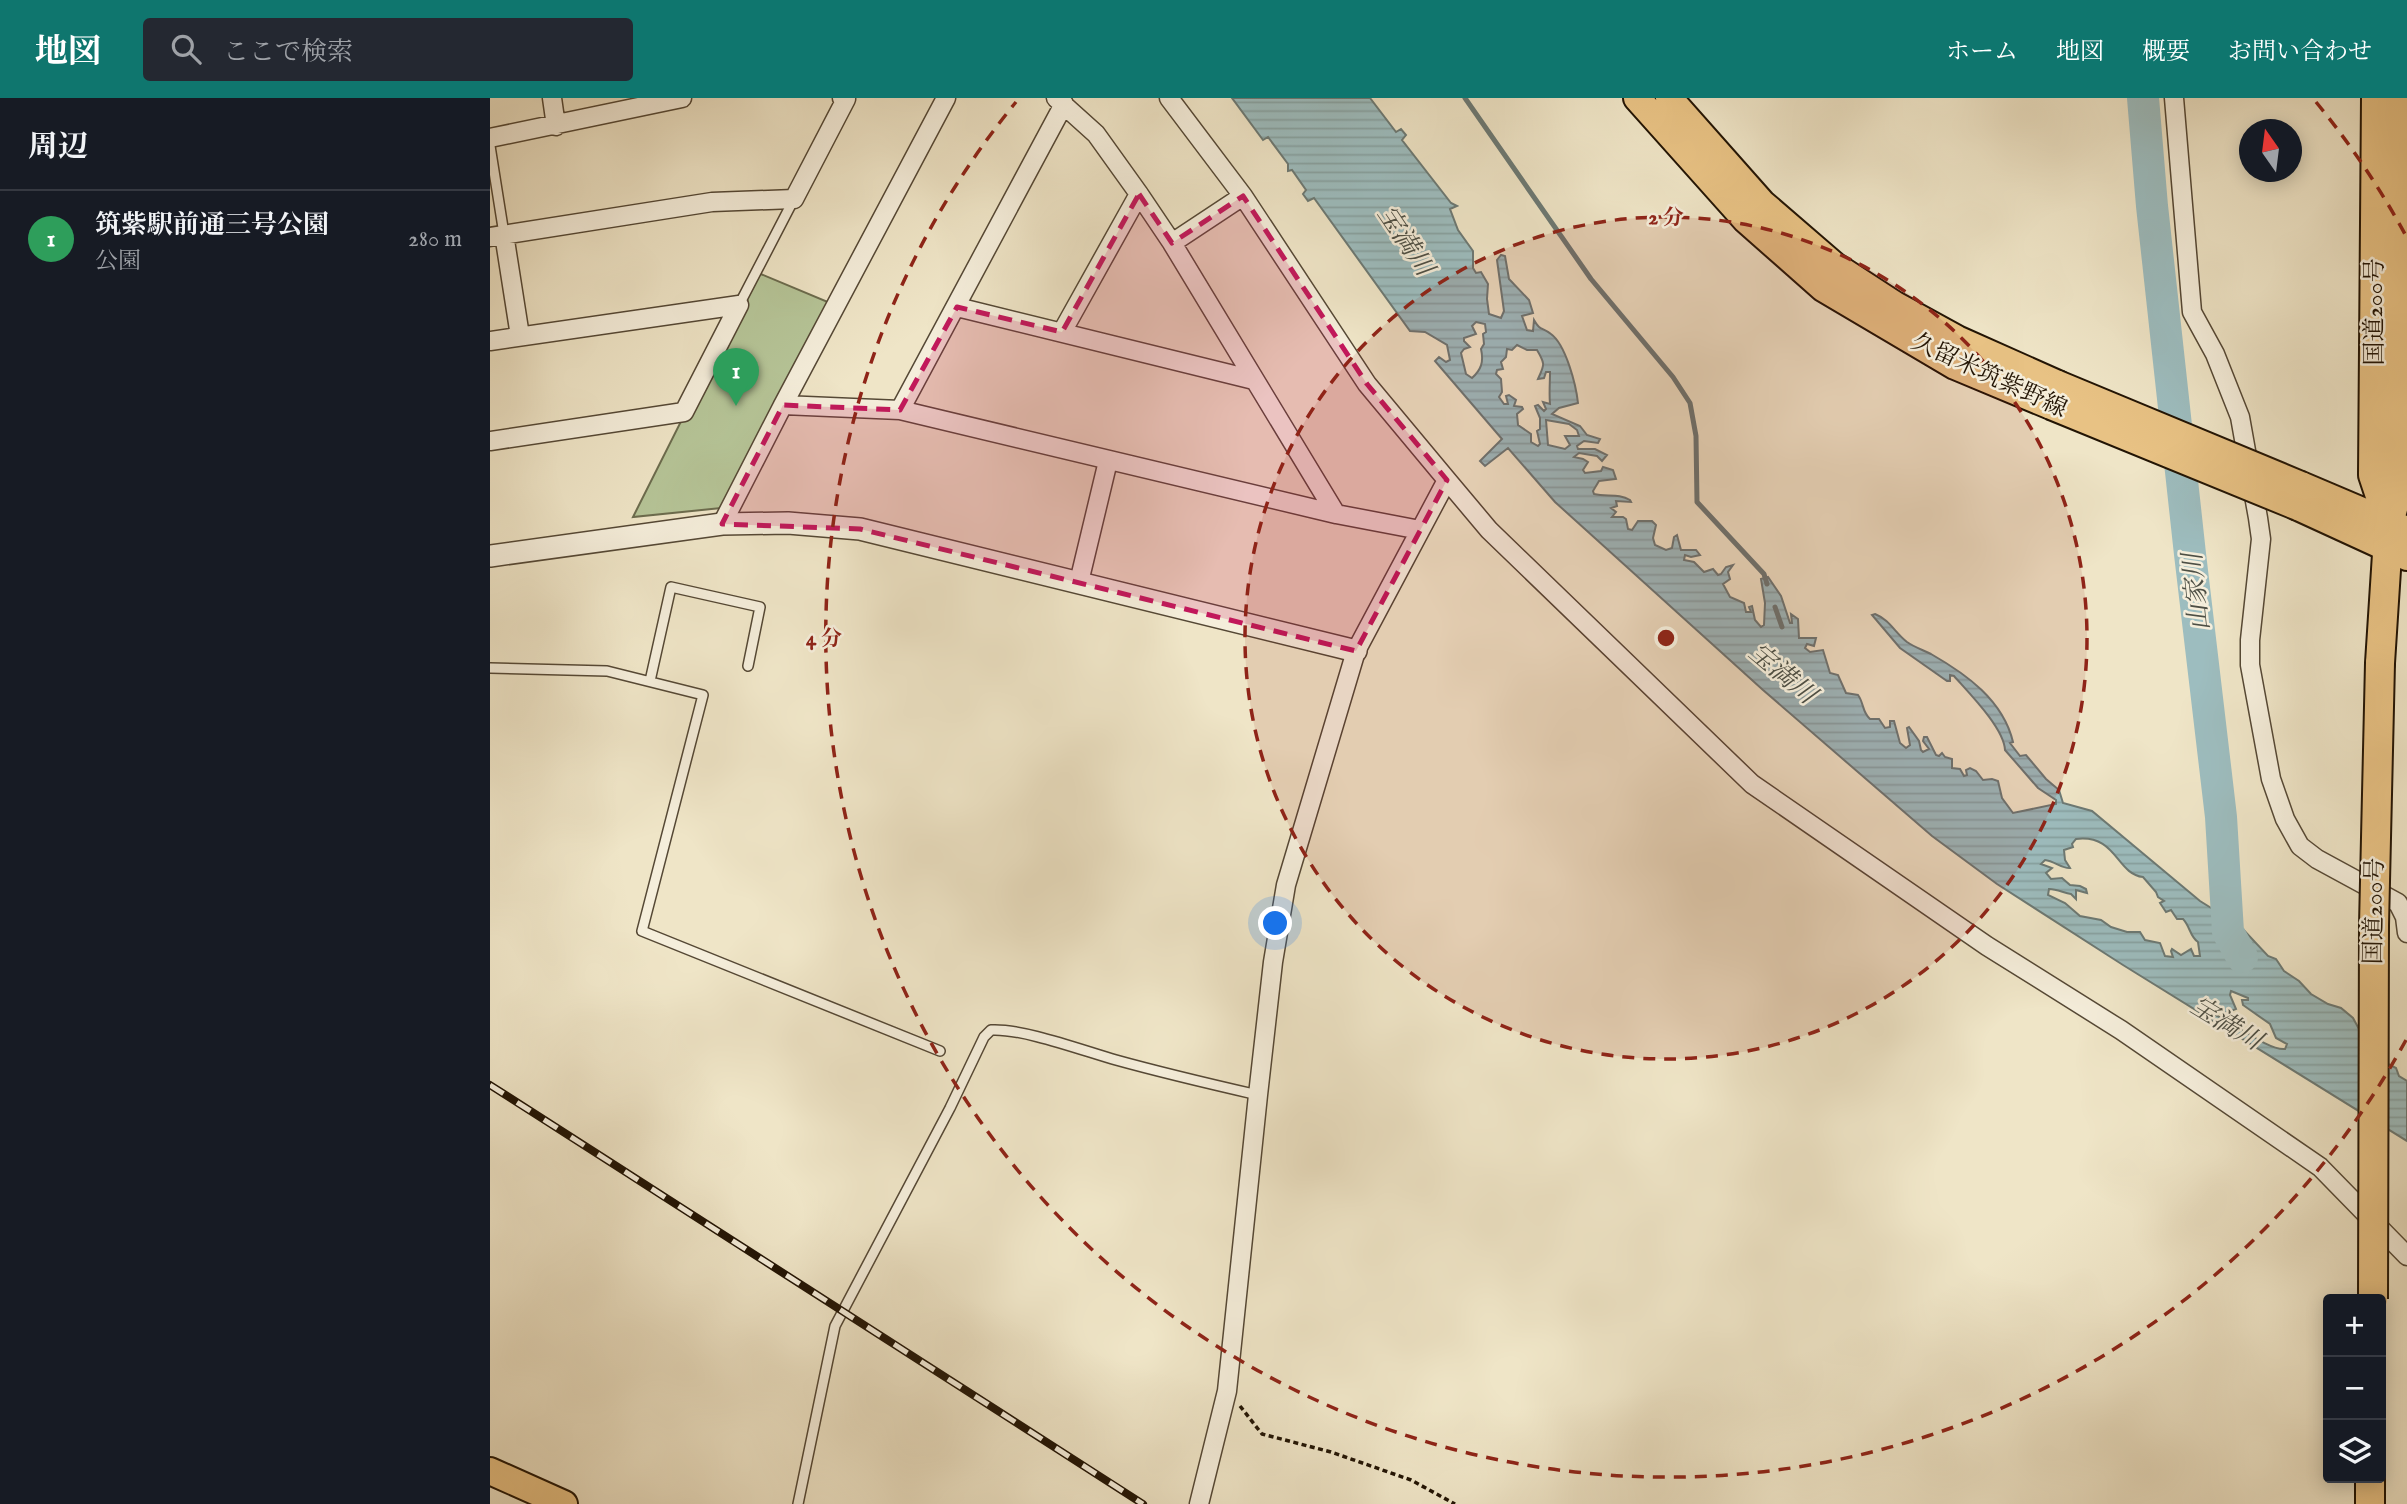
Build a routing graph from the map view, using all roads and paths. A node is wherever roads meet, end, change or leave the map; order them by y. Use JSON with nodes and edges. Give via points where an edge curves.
{"nodes":[{"id":1,"x":552,"y":98,"type":"edge"},
{"id":2,"x":682,"y":98,"type":"edge"},
{"id":3,"x":845,"y":98,"type":"edge"},
{"id":4,"x":946,"y":98,"type":"edge"},
{"id":5,"x":1169,"y":98,"type":"edge"},
{"id":6,"x":1637,"y":98,"type":"edge"},
{"id":7,"x":1669,"y":98,"type":"edge"},
{"id":8,"x":2174,"y":98,"type":"edge"},
{"id":9,"x":2376,"y":98,"type":"edge"},
{"id":10,"x":2403,"y":98,"type":"edge"},
{"id":11,"x":1060,"y":101,"type":"edge"},
{"id":12,"x":556,"y":126,"type":"junction"},
{"id":13,"x":490,"y":138,"type":"edge"},
{"id":14,"x":490,"y":146,"type":"edge"},
{"id":15,"x":1139,"y":194,"type":"junction"},
{"id":16,"x":1243,"y":195,"type":"junction"},
{"id":17,"x":794,"y":199,"type":"junction"},
{"id":18,"x":497,"y":236,"type":"edge"},
{"id":19,"x":1172,"y":243,"type":"junction"},
{"id":20,"x":739,"y":305,"type":"junction"},
{"id":21,"x":957,"y":307,"type":"junction"},
{"id":22,"x":1062,"y":332,"type":"junction"},
{"id":23,"x":520,"y":337,"type":"junction"},
{"id":24,"x":490,"y":341,"type":"edge"},
{"id":25,"x":1254,"y":380,"type":"junction"},
{"id":26,"x":2054,"y":395,"type":"junction"},
{"id":27,"x":782,"y":405,"type":"junction"},
{"id":28,"x":900,"y":410,"type":"junction"},
{"id":29,"x":490,"y":441,"type":"edge"},
{"id":30,"x":1108,"y":461,"type":"junction"},
{"id":31,"x":1447,"y":481,"type":"junction"},
{"id":32,"x":1336,"y":514,"type":"junction"},
{"id":33,"x":722,"y":524,"type":"junction"},
{"id":34,"x":1420,"y":530,"type":"junction"},
{"id":35,"x":2397,"y":540,"type":"edge"},
{"id":36,"x":490,"y":556,"type":"edge"},
{"id":37,"x":1079,"y":582,"type":"junction"},
{"id":38,"x":1356,"y":651,"type":"junction"},
{"id":39,"x":748,"y":666,"type":"dead end"},
{"id":40,"x":490,"y":668,"type":"edge"},
{"id":41,"x":650,"y":681,"type":"junction"},
{"id":42,"x":2406,"y":922,"type":"edge"},
{"id":43,"x":940,"y":1051,"type":"dead end"},
{"id":44,"x":1258,"y":1095,"type":"junction"},
{"id":45,"x":2407,"y":1256,"type":"edge"},
{"id":46,"x":2373,"y":1294,"type":"edge"},
{"id":47,"x":1227,"y":1391,"type":"junction"},
{"id":48,"x":490,"y":1471,"type":"edge"},
{"id":49,"x":2370,"y":1483,"type":"edge"},
{"id":50,"x":564,"y":1504,"type":"edge"},
{"id":51,"x":798,"y":1504,"type":"edge"},
{"id":52,"x":1199,"y":1504,"type":"edge"},
{"id":53,"x":1455,"y":1504,"type":"edge"},
{"id":54,"x":2370,"y":1504,"type":"edge"}],
"edges":[{"from":1,"to":12,"type":"street"},
{"from":2,"to":12,"type":"street"},
{"from":3,"to":17,"type":"street"},
{"from":4,"to":27,"type":"street"},
{"from":5,"to":16,"type":"street"},
{"from":6,"to":26,"type":"main road","name":"久留米筑紫野線","via":[[1746,220],[1824,288],[1955,366]]},
{"from":7,"to":26,"type":"main road","name":"久留米筑紫野線","via":[[1762,203],[1835,266]]},
{"from":8,"to":42,"type":"street","via":[[2192,312],[2241,417],[2258,519],[2250,665],[2272,779],[2285,820],[2300,846],[2398,903]]},
{"from":9,"to":35,"type":"highway","name":"国道200号","via":[[2374,475]]},
{"from":10,"to":35,"type":"highway","name":"国道200号"},
{"from":11,"to":15,"type":"street","via":[[1097,134]]},
{"from":11,"to":21,"type":"street"},
{"from":12,"to":13,"type":"street"},
{"from":14,"to":18,"type":"lane"},
{"from":15,"to":19,"type":"street"},
{"from":15,"to":22,"type":"street"},
{"from":16,"to":19,"type":"street"},
{"from":16,"to":31,"type":"street","via":[[1367,384]]},
{"from":17,"to":18,"type":"street","via":[[712,202]]},
{"from":17,"to":20,"type":"lane"},
{"from":18,"to":23,"type":"street"},
{"from":19,"to":25,"type":"street"},
{"from":20,"to":23,"type":"street"},
{"from":20,"to":29,"type":"street","via":[[684,412]]},
{"from":21,"to":22,"type":"street"},
{"from":21,"to":28,"type":"street"},
{"from":22,"to":25,"type":"street"},
{"from":23,"to":24,"type":"street"},
{"from":25,"to":32,"type":"street"},
{"from":26,"to":35,"type":"main road","name":"久留米筑紫野線","bridge":true},
{"from":27,"to":28,"type":"street"},
{"from":27,"to":33,"type":"street"},
{"from":28,"to":30,"type":"street"},
{"from":30,"to":32,"type":"street"},
{"from":30,"to":37,"type":"street"},
{"from":31,"to":34,"type":"street"},
{"from":31,"to":45,"type":"street","via":[[1489,530],[1752,784],[2320,1167]]},
{"from":32,"to":34,"type":"street"},
{"from":33,"to":36,"type":"street"},
{"from":33,"to":37,"type":"street","via":[[860,529]]},
{"from":34,"to":38,"type":"street"},
{"from":35,"to":46,"type":"highway","name":"国道200号","bridge":true,"via":[[2380,663]]},
{"from":37,"to":38,"type":"street"},
{"from":38,"to":44,"type":"street","via":[[1286,885]]},
{"from":39,"to":41,"type":"lane","via":[[760,607],[671,587]]},
{"from":40,"to":41,"type":"lane","via":[[607,671]]},
{"from":41,"to":43,"type":"lane","via":[[702,695],[642,930]]},
{"from":44,"to":47,"type":"street"},
{"from":44,"to":51,"type":"lane","via":[[991,1030],[835,1326]]},
{"from":47,"to":52,"type":"street"},
{"from":47,"to":53,"type":"path","via":[[1262,1434],[1411,1480]]},
{"from":48,"to":50,"type":"main road"},
{"from":49,"to":54,"type":"highway"}]}
